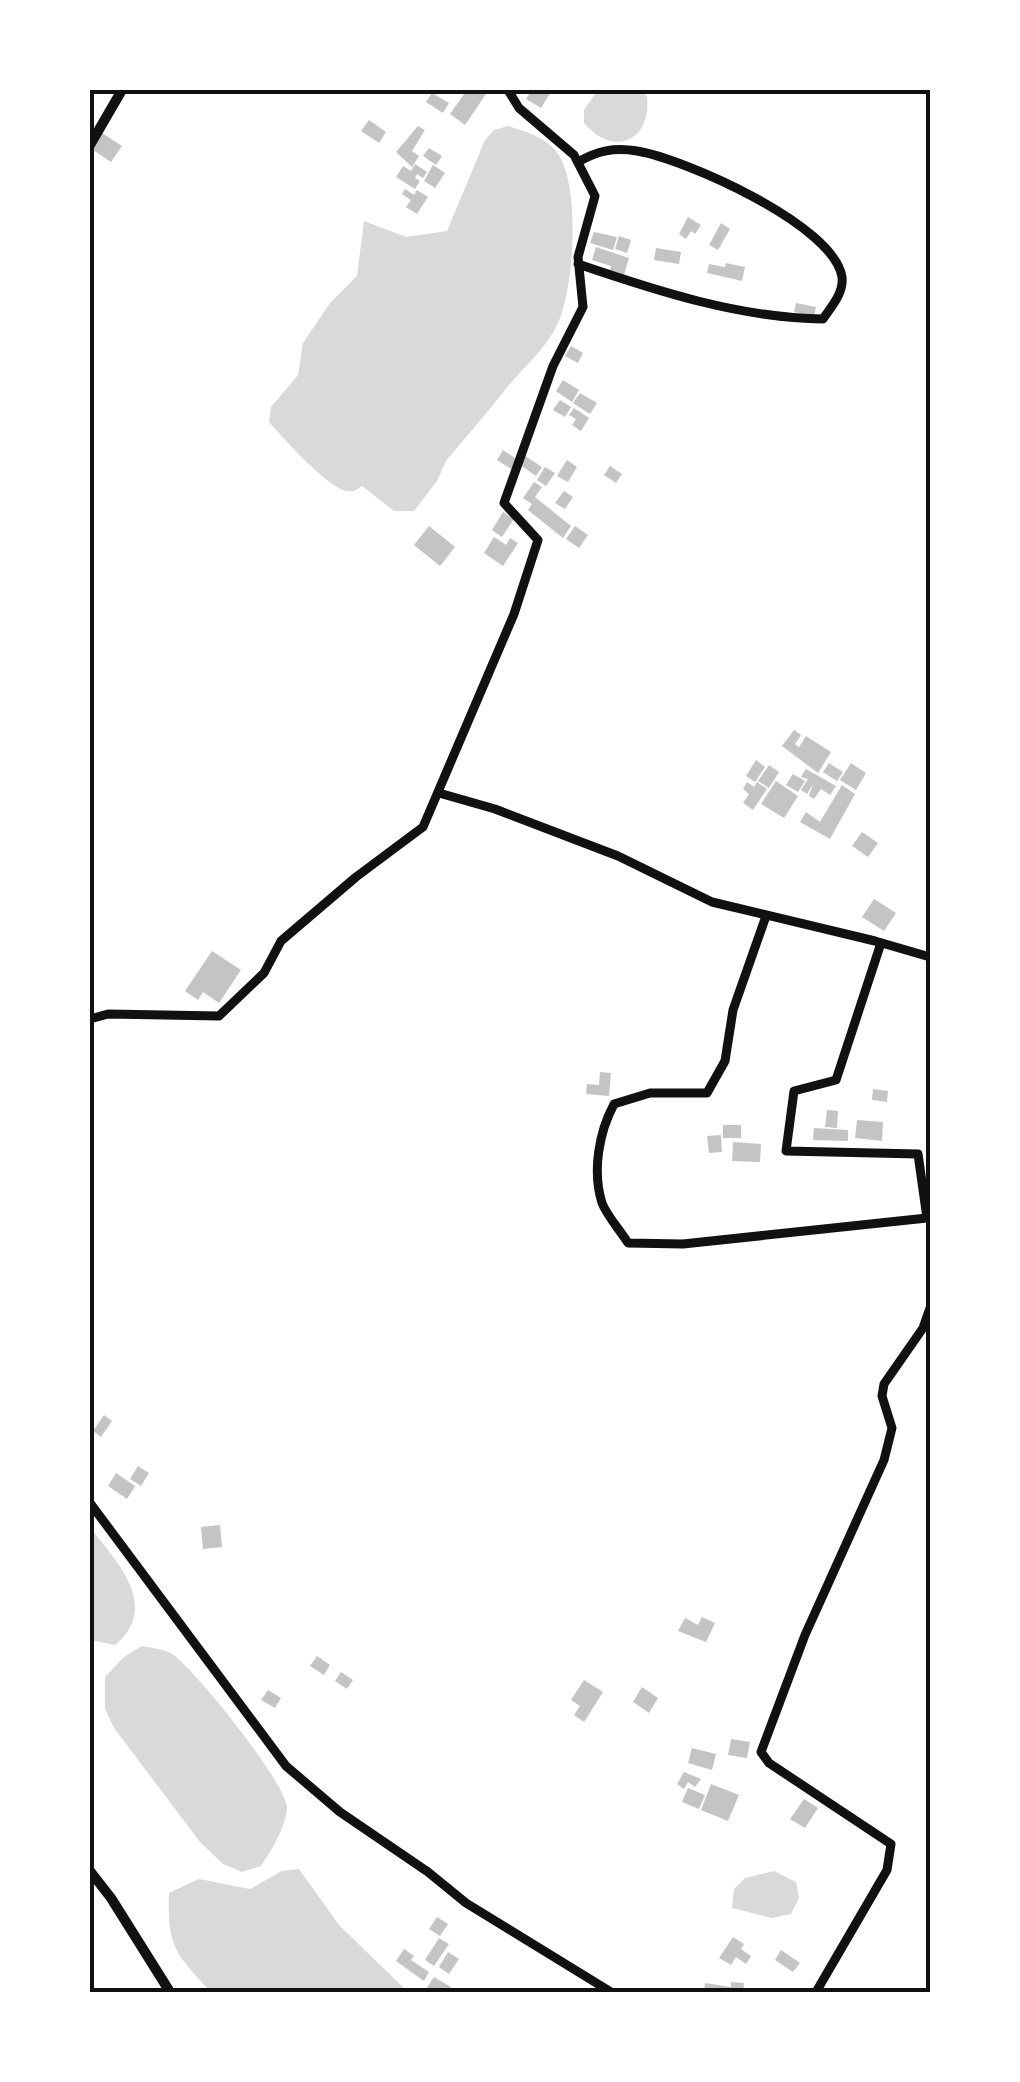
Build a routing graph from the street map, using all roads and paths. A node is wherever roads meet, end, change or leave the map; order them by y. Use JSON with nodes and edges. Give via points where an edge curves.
{"nodes":[{"id":1,"x":122,"y":90,"type":"edge"},
{"id":2,"x":508,"y":90,"type":"edge"},
{"id":3,"x":90,"y":145,"type":"edge"},
{"id":4,"x":578,"y":162,"type":"junction"},
{"id":5,"x":578,"y":264,"type":"junction"},
{"id":6,"x":438,"y":792,"type":"junction"},
{"id":7,"x":766,"y":916,"type":"junction"},
{"id":8,"x":881,"y":943,"type":"junction"},
{"id":9,"x":930,"y":957,"type":"edge"},
{"id":10,"x":90,"y":1018,"type":"edge"},
{"id":11,"x":930,"y":1308,"type":"edge"},
{"id":12,"x":90,"y":1503,"type":"edge"},
{"id":13,"x":90,"y":1871,"type":"edge"},
{"id":14,"x":170,"y":1992,"type":"edge"},
{"id":15,"x":611,"y":1992,"type":"edge"},
{"id":16,"x":816,"y":1992,"type":"edge"}],
"edges":[{"from":1,"to":3,"type":"street"},
{"from":2,"to":4,"type":"street"},
{"from":4,"to":5,"type":"street","via":[[594,196]]},
{"from":4,"to":5,"type":"street","via":[[612,149],[672,161],[783,212],[827,246],[842,277],[838,298],[823,319],[781,318]]},
{"from":5,"to":6,"type":"street","via":[[582,307],[553,366],[504,503],[538,540]]},
{"from":6,"to":7,"type":"street","via":[[601,850],[712,902]]},
{"from":6,"to":10,"type":"street","via":[[423,827],[282,941],[264,973],[219,1016]]},
{"from":7,"to":8,"type":"street"},
{"from":7,"to":8,"type":"street","via":[[733,1010],[725,1062],[707,1094],[650,1093],[614,1104],[602,1126],[602,1204],[628,1242],[683,1244],[927,1218],[918,1154],[786,1151],[794,1092],[836,1080]]},
{"from":8,"to":9,"type":"street"},
{"from":11,"to":16,"type":"street","via":[[884,1384],[892,1428],[884,1460],[761,1752],[891,1844],[886,1870]]},
{"from":12,"to":15,"type":"street","via":[[286,1766],[466,1903]]},
{"from":13,"to":14,"type":"street"}]}
